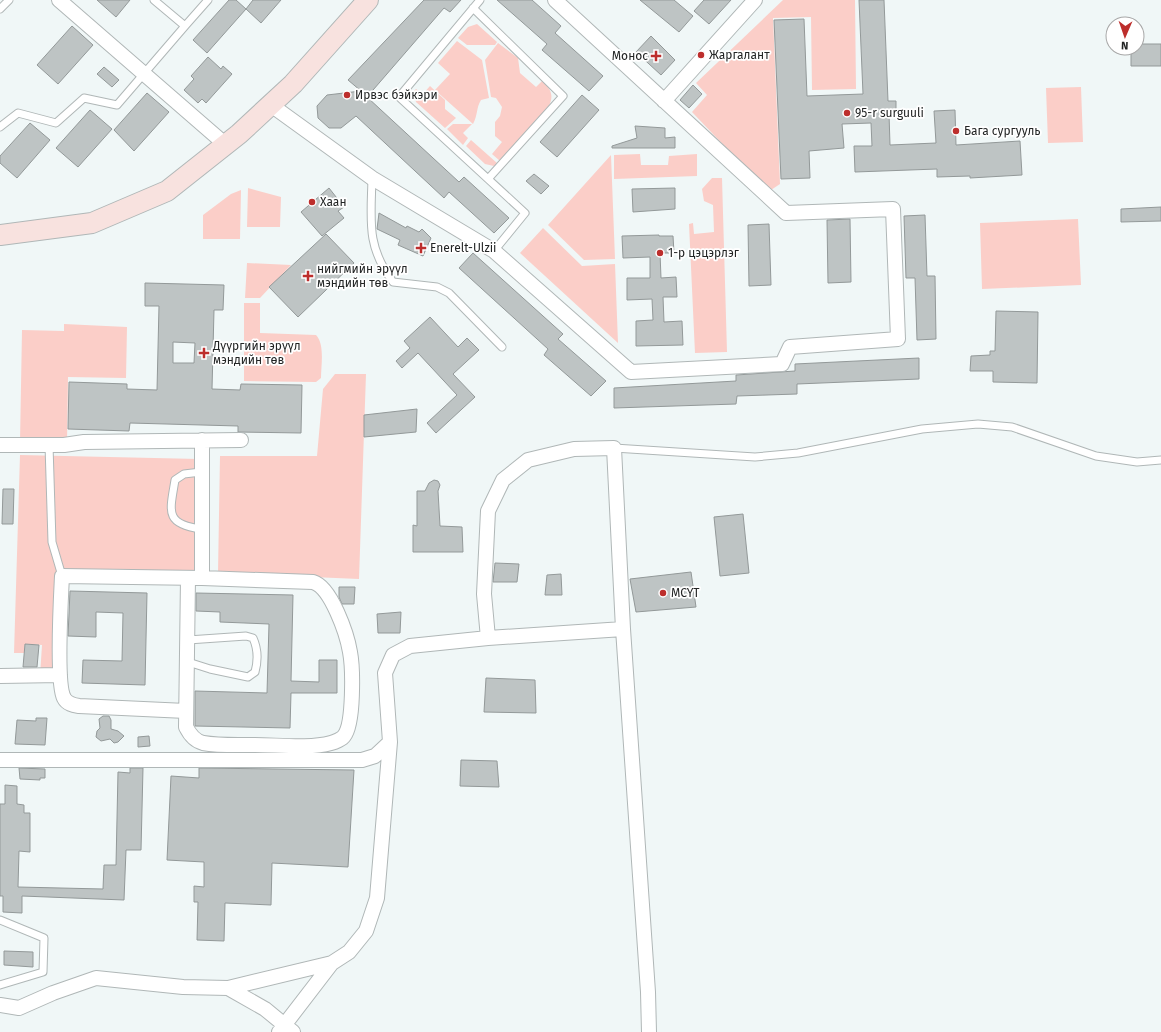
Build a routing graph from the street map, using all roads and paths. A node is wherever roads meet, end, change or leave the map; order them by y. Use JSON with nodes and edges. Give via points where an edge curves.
{"nodes":[{"id":1,"x":9,"y":0,"type":"edge"},
{"id":2,"x":59,"y":0,"type":"edge"},
{"id":3,"x":154,"y":0,"type":"edge"},
{"id":4,"x":208,"y":0,"type":"edge"},
{"id":5,"x":368,"y":0,"type":"edge"},
{"id":6,"x":480,"y":0,"type":"edge"},
{"id":7,"x":555,"y":0,"type":"edge"},
{"id":8,"x":755,"y":0,"type":"edge"},
{"id":9,"x":473,"y":8,"type":"junction"},
{"id":10,"x":0,"y":9,"type":"edge"},
{"id":11,"x":185,"y":26,"type":"junction"},
{"id":12,"x":143,"y":73,"type":"junction"},
{"id":13,"x":664,"y":101,"type":"junction"},
{"id":14,"x":271,"y":105,"type":"junction"},
{"id":15,"x":0,"y":127,"type":"edge"},
{"id":16,"x":226,"y":145,"type":"junction"},
{"id":17,"x":372,"y":178,"type":"junction"},
{"id":18,"x":488,"y":179,"type":"junction"},
{"id":19,"x":0,"y":235,"type":"edge"},
{"id":20,"x":494,"y":251,"type":"junction"},
{"id":21,"x":502,"y":347,"type":"dead end"},
{"id":22,"x":202,"y":440,"type":"junction"},
{"id":23,"x":241,"y":440,"type":"dead end"},
{"id":24,"x":0,"y":445,"type":"edge"},
{"id":25,"x":49,"y":445,"type":"junction"},
{"id":26,"x":614,"y":448,"type":"junction"},
{"id":27,"x":1161,"y":460,"type":"edge"},
{"id":28,"x":201,"y":472,"type":"junction"},
{"id":29,"x":201,"y":529,"type":"junction"},
{"id":30,"x":62,"y":576,"type":"junction"},
{"id":31,"x":194,"y":578,"type":"junction"},
{"id":32,"x":623,"y":629,"type":"junction"},
{"id":33,"x":488,"y":638,"type":"junction"},
{"id":34,"x":188,"y":640,"type":"junction"},
{"id":35,"x":188,"y":662,"type":"junction"},
{"id":36,"x":60,"y":675,"type":"junction"},
{"id":37,"x":0,"y":676,"type":"edge"},
{"id":38,"x":186,"y":711,"type":"junction"},
{"id":39,"x":390,"y":742,"type":"junction"},
{"id":40,"x":0,"y":760,"type":"edge"},
{"id":41,"x":0,"y":920,"type":"edge"},
{"id":42,"x":332,"y":963,"type":"junction"},
{"id":43,"x":0,"y":985,"type":"edge"},
{"id":44,"x":228,"y":988,"type":"junction"},
{"id":45,"x":0,"y":1005,"type":"edge"},
{"id":46,"x":286,"y":1030,"type":"edge"},
{"id":47,"x":649,"y":1032,"type":"edge"}],
"edges":[{"from":1,"to":10,"type":"lane"},
{"from":2,"to":12,"type":"street"},
{"from":3,"to":11,"type":"lane"},
{"from":4,"to":11,"type":"lane"},
{"from":5,"to":14,"type":"main road"},
{"from":6,"to":9,"type":"lane"},
{"from":7,"to":13,"type":"street"},
{"from":8,"to":13,"type":"street"},
{"from":9,"to":18,"type":"lane","via":[[399,97]]},
{"from":9,"to":18,"type":"lane","via":[[563,96]]},
{"from":11,"to":12,"type":"lane"},
{"from":12,"to":15,"type":"lane","via":[[117,105],[84,98],[56,123],[18,113]]},
{"from":12,"to":16,"type":"street"},
{"from":13,"to":20,"type":"street","via":[[786,213],[893,209],[898,339],[790,347],[782,364],[630,372]]},
{"from":14,"to":16,"type":"main road"},
{"from":14,"to":17,"type":"street"},
{"from":16,"to":19,"type":"main road","via":[[167,191],[92,223]]},
{"from":17,"to":20,"type":"street"},
{"from":17,"to":21,"type":"lane","via":[[372,234],[376,255],[393,282],[437,287],[449,293]]},
{"from":18,"to":20,"type":"lane","via":[[525,213]]},
{"from":22,"to":23,"type":"street"},
{"from":22,"to":25,"type":"street"},
{"from":22,"to":28,"type":"street"},
{"from":24,"to":25,"type":"street"},
{"from":25,"to":30,"type":"lane","via":[[52,542]]},
{"from":26,"to":27,"type":"lane","via":[[755,457],[798,453],[922,429],[978,424],[1012,427],[1096,456],[1137,462]]},
{"from":26,"to":32,"type":"street"},
{"from":26,"to":33,"type":"street","via":[[574,449],[528,460],[502,480],[488,511],[484,594]]},
{"from":28,"to":29,"type":"street"},
{"from":28,"to":29,"type":"lane","via":[[184,474],[175,480],[171,511],[174,521],[178,524]]},
{"from":29,"to":31,"type":"street"},
{"from":30,"to":31,"type":"street"},
{"from":30,"to":36,"type":"street"},
{"from":31,"to":34,"type":"street"},
{"from":31,"to":38,"type":"street","via":[[320,584],[328,594],[350,654],[352,695],[350,725],[344,737],[332,743],[202,743],[191,736],[186,727]]},
{"from":32,"to":33,"type":"street"},
{"from":32,"to":47,"type":"street"},
{"from":33,"to":39,"type":"street","via":[[410,646],[393,654],[385,673]]},
{"from":34,"to":35,"type":"street"},
{"from":34,"to":35,"type":"lane","via":[[246,636],[253,638],[258,663],[255,672],[248,677],[210,670]]},
{"from":35,"to":38,"type":"street"},
{"from":36,"to":37,"type":"street"},
{"from":36,"to":38,"type":"street","via":[[63,697],[67,703],[79,706]]},
{"from":39,"to":40,"type":"street","via":[[375,756],[362,760]]},
{"from":39,"to":42,"type":"street","via":[[377,898],[366,930],[349,952]]},
{"from":41,"to":43,"type":"lane","via":[[44,938],[43,972]]},
{"from":42,"to":44,"type":"street"},
{"from":42,"to":46,"type":"street"},
{"from":44,"to":45,"type":"street","via":[[183,987],[96,978],[20,1008]]},
{"from":44,"to":46,"type":"street","via":[[265,1009]]}]}
